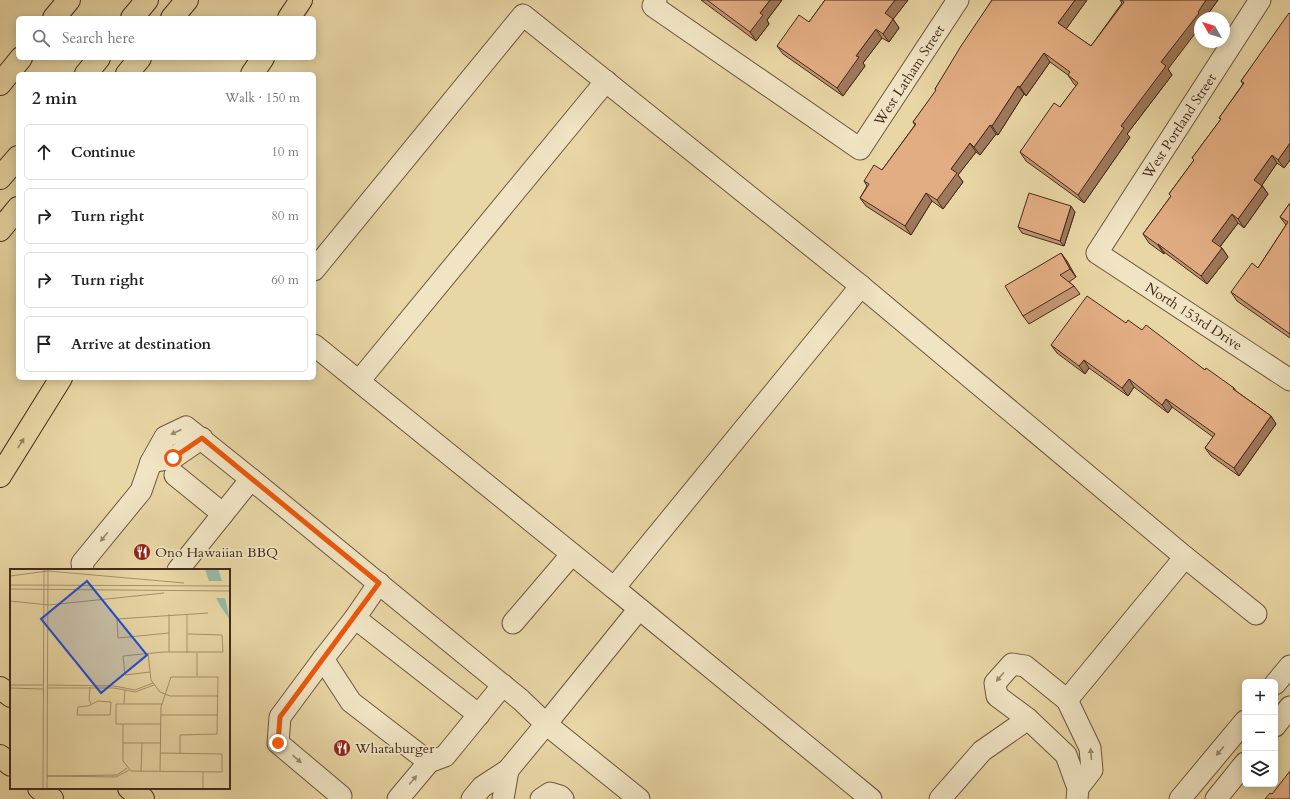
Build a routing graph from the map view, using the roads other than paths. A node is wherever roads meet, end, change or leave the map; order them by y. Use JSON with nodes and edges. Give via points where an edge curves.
{"nodes":[{"id":1,"x":69,"y":0,"type":"edge"},
{"id":2,"x":147,"y":0,"type":"edge"},
{"id":3,"x":187,"y":0,"type":"edge"},
{"id":4,"x":301,"y":0,"type":"edge"},
{"id":5,"x":958,"y":0,"type":"edge"},
{"id":6,"x":1260,"y":0,"type":"edge"},
{"id":7,"x":655,"y":3,"type":"edge"},
{"id":8,"x":56,"y":16,"type":"edge"},
{"id":9,"x":134,"y":16,"type":"edge"},
{"id":10,"x":174,"y":16,"type":"edge"},
{"id":11,"x":290,"y":16,"type":"edge"},
{"id":12,"x":19,"y":60,"type":"edge"},
{"id":13,"x":97,"y":60,"type":"edge"},
{"id":14,"x":138,"y":60,"type":"edge"},
{"id":15,"x":262,"y":60,"type":"edge"},
{"id":16,"x":88,"y":72,"type":"edge"},
{"id":17,"x":129,"y":72,"type":"edge"},
{"id":18,"x":253,"y":72,"type":"edge"},
{"id":19,"x":606,"y":81,"type":"junction"},
{"id":20,"x":0,"y":84,"type":"edge"},
{"id":21,"x":16,"y":159,"type":"edge"},
{"id":22,"x":0,"y":178,"type":"edge"},
{"id":23,"x":16,"y":210,"type":"edge"},
{"id":24,"x":0,"y":230,"type":"edge"},
{"id":25,"x":1097,"y":253,"type":"joint"},
{"id":26,"x":316,"y":268,"type":"edge"},
{"id":27,"x":861,"y":286,"type":"junction"},
{"id":28,"x":316,"y":347,"type":"edge"},
{"id":29,"x":60,"y":380,"type":"edge"},
{"id":30,"x":1290,"y":380,"type":"edge"},
{"id":31,"x":359,"y":381,"type":"junction"},
{"id":32,"x":175,"y":475,"type":"dead end"},
{"id":33,"x":0,"y":476,"type":"edge"},
{"id":34,"x":251,"y":479,"type":"junction"},
{"id":35,"x":223,"y":514,"type":"junction"},
{"id":36,"x":572,"y":554,"type":"junction"},
{"id":37,"x":1185,"y":558,"type":"junction"},
{"id":38,"x":83,"y":569,"type":"edge"},
{"id":39,"x":179,"y":569,"type":"edge"},
{"id":40,"x":379,"y":583,"type":"junction"},
{"id":41,"x":614,"y":588,"type":"junction"},
{"id":42,"x":639,"y":609,"type":"junction"},
{"id":43,"x":1256,"y":614,"type":"dead end"},
{"id":44,"x":355,"y":618,"type":"junction"},
{"id":45,"x":513,"y":623,"type":"dead end"},
{"id":46,"x":323,"y":659,"type":"junction"},
{"id":47,"x":1290,"y":666,"type":"edge"},
{"id":48,"x":1278,"y":680,"type":"edge"},
{"id":49,"x":503,"y":685,"type":"junction"},
{"id":50,"x":0,"y":688,"type":"edge"},
{"id":51,"x":10,"y":695,"type":"edge"},
{"id":52,"x":1067,"y":700,"type":"junction"},
{"id":53,"x":1290,"y":707,"type":"edge"},
{"id":54,"x":479,"y":715,"type":"junction"},
{"id":55,"x":1028,"y":719,"type":"junction"},
{"id":56,"x":1278,"y":722,"type":"edge"},
{"id":57,"x":546,"y":724,"type":"junction"},
{"id":58,"x":1242,"y":725,"type":"edge"},
{"id":59,"x":0,"y":756,"type":"edge"},
{"id":60,"x":429,"y":762,"type":"junction"},
{"id":61,"x":10,"y":764,"type":"edge"},
{"id":62,"x":1242,"y":767,"type":"edge"},
{"id":63,"x":508,"y":770,"type":"junction"},
{"id":64,"x":40,"y":789,"type":"edge"},
{"id":65,"x":130,"y":789,"type":"edge"},
{"id":66,"x":1078,"y":794,"type":"edge"},
{"id":67,"x":341,"y":796,"type":"dead end"},
{"id":68,"x":52,"y":799,"type":"edge"},
{"id":69,"x":143,"y":799,"type":"edge"},
{"id":70,"x":398,"y":799,"type":"edge"},
{"id":71,"x":472,"y":799,"type":"edge"},
{"id":72,"x":503,"y":799,"type":"edge"},
{"id":73,"x":541,"y":799,"type":"edge"},
{"id":74,"x":563,"y":799,"type":"edge"},
{"id":75,"x":639,"y":799,"type":"edge"},
{"id":76,"x":871,"y":799,"type":"edge"},
{"id":77,"x":940,"y":799,"type":"edge"},
{"id":78,"x":1180,"y":799,"type":"edge"},
{"id":79,"x":1216,"y":799,"type":"edge"}],
"edges":[{"from":1,"to":8,"type":"main road"},
{"from":2,"to":9,"type":"main road"},
{"from":3,"to":10,"type":"main road"},
{"from":4,"to":11,"type":"main road"},
{"from":5,"to":7,"type":"street","name":"West Latham Street","via":[[860,149]]},
{"from":6,"to":25,"type":"street","name":"West Portland Street"},
{"from":12,"to":20,"type":"main road"},
{"from":13,"to":16,"type":"main road"},
{"from":14,"to":17,"type":"main road"},
{"from":15,"to":18,"type":"main road"},
{"from":19,"to":26,"type":"street","via":[[523,15]]},
{"from":19,"to":27,"type":"street"},
{"from":19,"to":31,"type":"street"},
{"from":21,"to":22,"type":"main road"},
{"from":23,"to":24,"type":"main road"},
{"from":25,"to":30,"type":"street","name":"North 153rd Drive"},
{"from":27,"to":37,"type":"street"},
{"from":27,"to":41,"type":"street"},
{"from":28,"to":31,"type":"street"},
{"from":33,"to":29,"type":"main road","one_way":true},
{"from":31,"to":36,"type":"street"},
{"from":32,"to":35,"type":"street"},
{"from":34,"to":35,"type":"street"},
{"from":34,"to":38,"type":"street","one_way":true,"via":[[186,427],[172,433],[165,437],[151,462],[141,491],[82,563]]},
{"from":34,"to":40,"type":"street"},
{"from":35,"to":39,"type":"street"},
{"from":36,"to":41,"type":"street"},
{"from":36,"to":45,"type":"street"},
{"from":37,"to":43,"type":"street"},
{"from":37,"to":52,"type":"street"},
{"from":40,"to":44,"type":"street"},
{"from":40,"to":49,"type":"street"},
{"from":41,"to":42,"type":"street"},
{"from":42,"to":57,"type":"street"},
{"from":42,"to":76,"type":"street"},
{"from":44,"to":46,"type":"street"},
{"from":44,"to":54,"type":"street"},
{"from":46,"to":60,"type":"street","via":[[351,702]]},
{"from":46,"to":67,"type":"street","one_way":true,"via":[[280,717],[278,743]]},
{"from":47,"to":48,"type":"street"},
{"from":49,"to":54,"type":"street"},
{"from":49,"to":57,"type":"street"},
{"from":50,"to":51,"type":"main road"},
{"from":52,"to":55,"type":"street","one_way":true,"via":[[1025,666],[1012,664],[995,683],[997,696]]},
{"from":66,"to":52,"type":"street","one_way":true,"via":[[1092,770],[1090,748]]},
{"from":53,"to":56,"type":"street"},
{"from":54,"to":60,"type":"street","via":[[445,756]]},
{"from":55,"to":66,"type":"street","via":[[1066,755]]},
{"from":55,"to":77,"type":"street","via":[[982,751]]},
{"from":57,"to":63,"type":"street"},
{"from":57,"to":75,"type":"street"},
{"from":58,"to":78,"type":"street","one_way":true},
{"from":59,"to":61,"type":"main road"},
{"from":70,"to":60,"type":"street","one_way":true},
{"from":62,"to":79,"type":"street"},
{"from":63,"to":71,"type":"street","via":[[482,787]]},
{"from":63,"to":72,"type":"street"},
{"from":64,"to":68,"type":"main road"},
{"from":65,"to":69,"type":"main road"},
{"from":73,"to":74,"type":"street","via":[[550,793]]}]}
